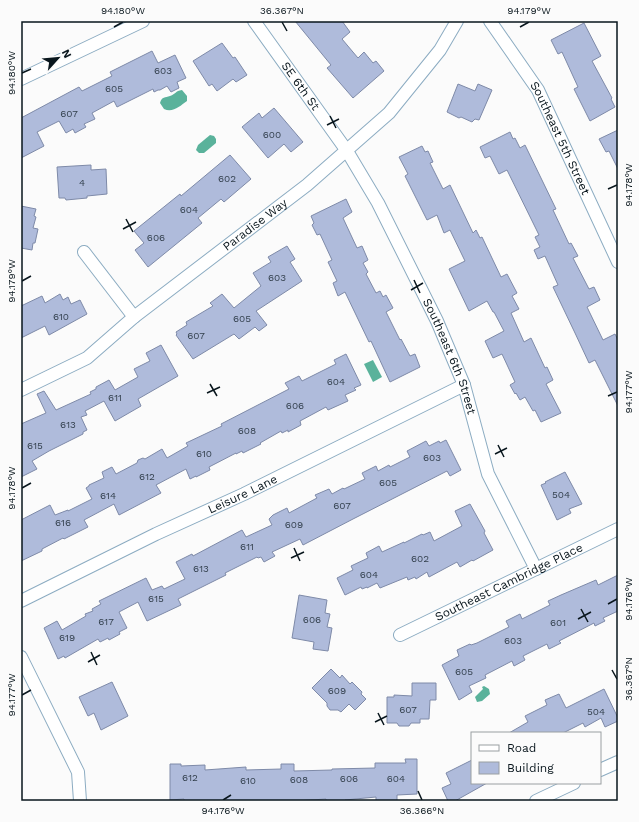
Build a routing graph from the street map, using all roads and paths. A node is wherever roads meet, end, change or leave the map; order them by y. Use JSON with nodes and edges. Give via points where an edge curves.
{"nodes":[{"id":1,"x":143,"y":21,"type":"edge"},
{"id":2,"x":254,"y":21,"type":"edge"},
{"id":3,"x":457,"y":21,"type":"edge"},
{"id":4,"x":490,"y":21,"type":"edge"},
{"id":5,"x":21,"y":79,"type":"edge"},
{"id":6,"x":347,"y":151,"type":"junction"},
{"id":7,"x":84,"y":252,"type":"dead end"},
{"id":8,"x":618,"y":262,"type":"edge"},
{"id":9,"x":134,"y":317,"type":"junction"},
{"id":10,"x":464,"y":385,"type":"junction"},
{"id":11,"x":21,"y":390,"type":"edge"},
{"id":12,"x":618,"y":529,"type":"edge"},
{"id":13,"x":536,"y":569,"type":"junction"},
{"id":14,"x":21,"y":601,"type":"edge"},
{"id":15,"x":400,"y":635,"type":"dead end"},
{"id":16,"x":21,"y":657,"type":"edge"},
{"id":17,"x":618,"y":762,"type":"edge"},
{"id":18,"x":601,"y":770,"type":"edge"},
{"id":19,"x":572,"y":784,"type":"edge"},
{"id":20,"x":539,"y":800,"type":"edge"},
{"id":21,"x":80,"y":801,"type":"edge"}],
"edges":[{"from":1,"to":5,"type":"street"},
{"from":2,"to":6,"type":"street","name":"SE 6th St"},
{"from":3,"to":6,"type":"street","name":"Paradise Way","via":[[440,50],[389,113]]},
{"from":4,"to":8,"type":"street","name":"Southeast 5th Street","via":[[538,90]]},
{"from":6,"to":9,"type":"street","name":"Paradise Way","via":[[307,185]]},
{"from":6,"to":10,"type":"street","name":"Southeast 6th Street","via":[[378,203],[437,321]]},
{"from":7,"to":9,"type":"street"},
{"from":9,"to":11,"type":"street","name":"Paradise Way","via":[[87,358]]},
{"from":10,"to":13,"type":"street","name":"Southeast 6th Street","via":[[488,474]]},
{"from":10,"to":14,"type":"street","name":"Leisure Lane"},
{"from":12,"to":13,"type":"street","name":"Southeast Cambridge Place"},
{"from":13,"to":15,"type":"street","name":"Southeast Cambridge Place"},
{"from":16,"to":21,"type":"street","via":[[78,772]]},
{"from":17,"to":18,"type":"street"},
{"from":19,"to":20,"type":"street"}]}
